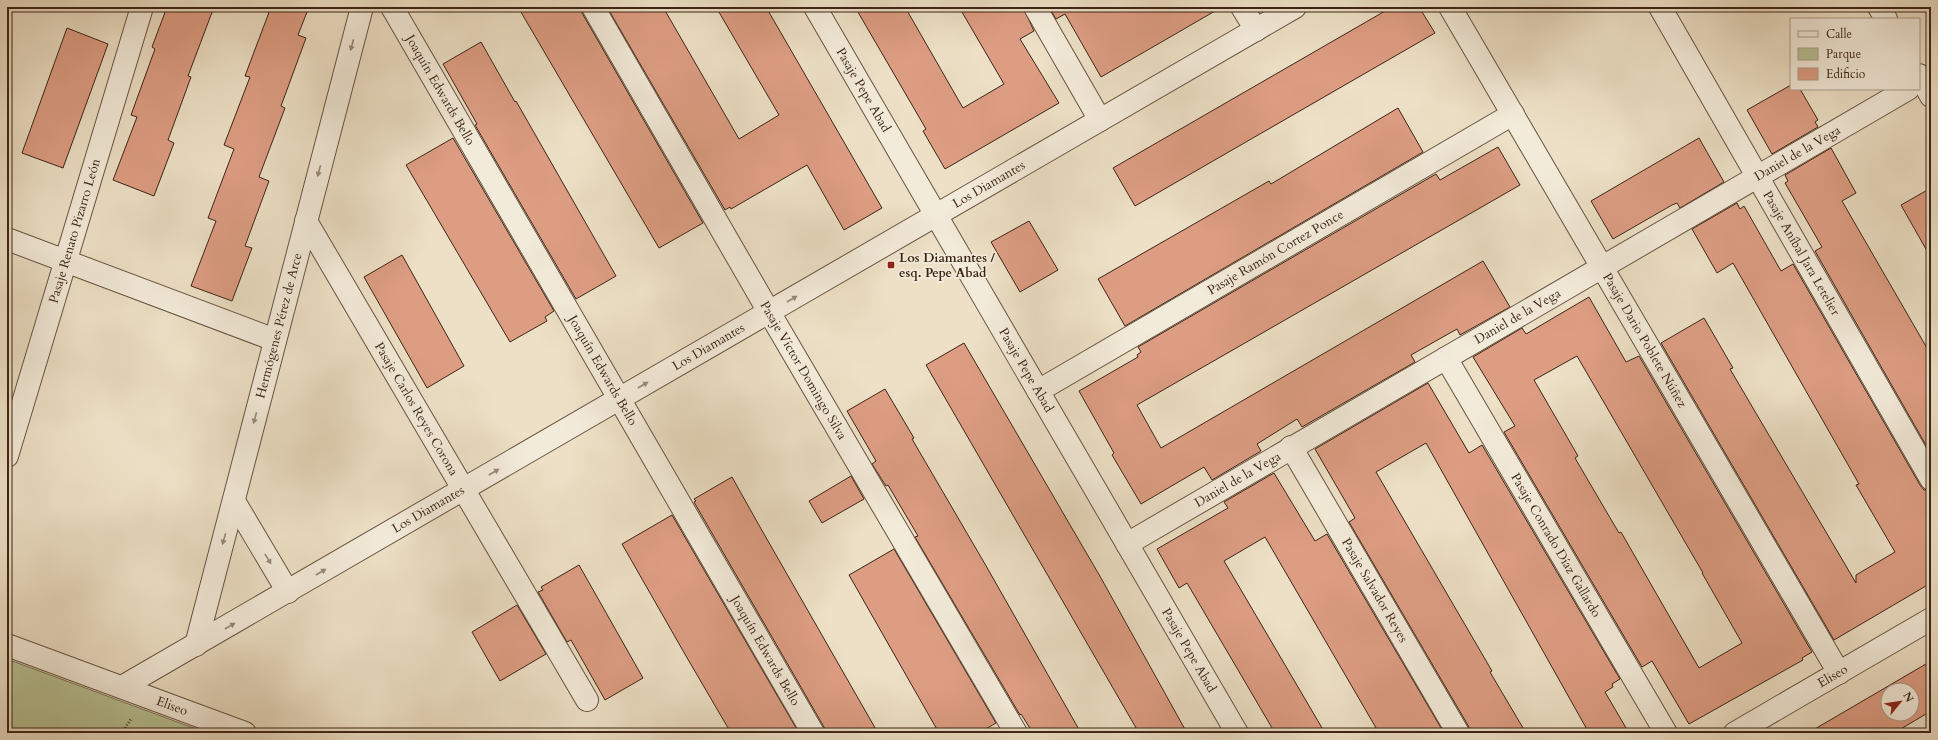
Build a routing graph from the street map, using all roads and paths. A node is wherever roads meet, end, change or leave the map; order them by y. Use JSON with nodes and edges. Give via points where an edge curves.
{"nodes":[{"id":1,"x":142,"y":7,"type":"edge"},
{"id":2,"x":362,"y":7,"type":"edge"},
{"id":3,"x":392,"y":7,"type":"edge"},
{"id":4,"x":593,"y":7,"type":"edge"},
{"id":5,"x":815,"y":7,"type":"edge"},
{"id":6,"x":1035,"y":7,"type":"edge"},
{"id":7,"x":1242,"y":7,"type":"edge"},
{"id":8,"x":1295,"y":7,"type":"edge"},
{"id":9,"x":1450,"y":7,"type":"edge"},
{"id":10,"x":1660,"y":7,"type":"edge"},
{"id":11,"x":1880,"y":7,"type":"edge"},
{"id":12,"x":1886,"y":18,"type":"edge"},
{"id":13,"x":1256,"y":30,"type":"junction"},
{"id":14,"x":1910,"y":90,"type":"edge"},
{"id":15,"x":1513,"y":114,"type":"junction"},
{"id":16,"x":1100,"y":120,"type":"junction"},
{"id":17,"x":1756,"y":177,"type":"junction"},
{"id":18,"x":936,"y":215,"type":"junction"},
{"id":19,"x":306,"y":221,"type":"junction"},
{"id":20,"x":7,"y":239,"type":"edge"},
{"id":21,"x":66,"y":262,"type":"junction"},
{"id":22,"x":1602,"y":267,"type":"junction"},
{"id":23,"x":769,"y":312,"type":"junction"},
{"id":24,"x":275,"y":340,"type":"junction"},
{"id":25,"x":1446,"y":358,"type":"junction"},
{"id":26,"x":1038,"y":391,"type":"junction"},
{"id":27,"x":620,"y":399,"type":"junction"},
{"id":28,"x":1291,"y":448,"type":"junction"},
{"id":29,"x":7,"y":456,"type":"edge"},
{"id":30,"x":1931,"y":479,"type":"edge"},
{"id":31,"x":464,"y":489,"type":"junction"},
{"id":32,"x":234,"y":501,"type":"junction"},
{"id":33,"x":1127,"y":544,"type":"junction"},
{"id":34,"x":288,"y":592,"type":"junction"},
{"id":35,"x":1931,"y":619,"type":"edge"},
{"id":36,"x":7,"y":645,"type":"edge"},
{"id":37,"x":196,"y":645,"type":"junction"},
{"id":38,"x":1839,"y":673,"type":"junction"},
{"id":39,"x":122,"y":687,"type":"junction"},
{"id":40,"x":587,"y":700,"type":"dead end"},
{"id":41,"x":245,"y":733,"type":"edge"},
{"id":42,"x":813,"y":733,"type":"edge"},
{"id":43,"x":1016,"y":733,"type":"edge"},
{"id":44,"x":1236,"y":733,"type":"edge"},
{"id":45,"x":1458,"y":733,"type":"edge"},
{"id":46,"x":1666,"y":733,"type":"edge"},
{"id":47,"x":1735,"y":733,"type":"edge"}],
"edges":[{"from":1,"to":21,"type":"street","name":"Pasaje Renato Pizarro León"},
{"from":2,"to":19,"type":"street","name":"Hermógenes Pérez de Arce","one_way":true},
{"from":3,"to":27,"type":"street","name":"Joaquín Edwards Bello"},
{"from":4,"to":23,"type":"street","name":"Pasaje Víctor Domingo Silva"},
{"from":5,"to":18,"type":"street","name":"Pasaje Pepe Abad"},
{"from":6,"to":16,"type":"street"},
{"from":7,"to":13,"type":"street"},
{"from":8,"to":13,"type":"street","name":"Los Diamantes"},
{"from":9,"to":15,"type":"street","name":"Pasaje Dario Poblete Núñez"},
{"from":10,"to":17,"type":"street","name":"Pasaje Aníbal Jara Letelier"},
{"from":11,"to":12,"type":"street"},
{"from":13,"to":16,"type":"street","name":"Los Diamantes"},
{"from":14,"to":17,"type":"street","name":"Daniel de la Vega"},
{"from":15,"to":22,"type":"street","name":"Pasaje Dario Poblete Núñez"},
{"from":15,"to":26,"type":"street","name":"Pasaje Ramón Cortez Ponce"},
{"from":16,"to":18,"type":"street","name":"Los Diamantes"},
{"from":17,"to":22,"type":"street","name":"Daniel de la Vega"},
{"from":17,"to":30,"type":"street","name":"Pasaje Aníbal Jara Letelier"},
{"from":23,"to":18,"type":"street","name":"Los Diamantes","one_way":true},
{"from":18,"to":26,"type":"street","name":"Pasaje Pepe Abad"},
{"from":19,"to":24,"type":"street","name":"Hermógenes Pérez de Arce"},
{"from":19,"to":31,"type":"street","name":"Pasaje Carlos Reyes Corona"},
{"from":20,"to":21,"type":"street"},
{"from":21,"to":24,"type":"street"},
{"from":21,"to":29,"type":"street","name":"Pasaje Renato Pizarro León"},
{"from":22,"to":25,"type":"street","name":"Daniel de la Vega"},
{"from":22,"to":38,"type":"street","name":"Pasaje Dario Poblete Núñez"},
{"from":27,"to":23,"type":"street","name":"Los Diamantes","one_way":true},
{"from":23,"to":43,"type":"street","name":"Pasaje Víctor Domingo Silva"},
{"from":24,"to":32,"type":"street","name":"Hermógenes Pérez de Arce","one_way":true},
{"from":25,"to":28,"type":"street","name":"Daniel de la Vega"},
{"from":25,"to":46,"type":"street","name":"Pasaje Conrado Díaz Gallardo"},
{"from":26,"to":33,"type":"street","name":"Pasaje Pepe Abad"},
{"from":31,"to":27,"type":"street","name":"Los Diamantes","one_way":true},
{"from":27,"to":42,"type":"street","name":"Joaquín Edwards Bello"},
{"from":28,"to":33,"type":"street","name":"Daniel de la Vega"},
{"from":28,"to":45,"type":"street","name":"Pasaje Salvador Reyes"},
{"from":34,"to":31,"type":"street","name":"Los Diamantes","one_way":true},
{"from":31,"to":40,"type":"street","name":"Pasaje Carlos Reyes Corona"},
{"from":32,"to":34,"type":"street","one_way":true},
{"from":32,"to":37,"type":"street","name":"Hermógenes Pérez de Arce","one_way":true},
{"from":33,"to":44,"type":"street","name":"Pasaje Pepe Abad"},
{"from":37,"to":34,"type":"street","name":"Los Diamantes","one_way":true},
{"from":35,"to":38,"type":"street","name":"Eliseo"},
{"from":36,"to":39,"type":"street","name":"Eliseo"},
{"from":37,"to":39,"type":"street","name":"Los Diamantes"},
{"from":38,"to":47,"type":"street","name":"Eliseo"},
{"from":39,"to":41,"type":"street","name":"Eliseo"}]}
